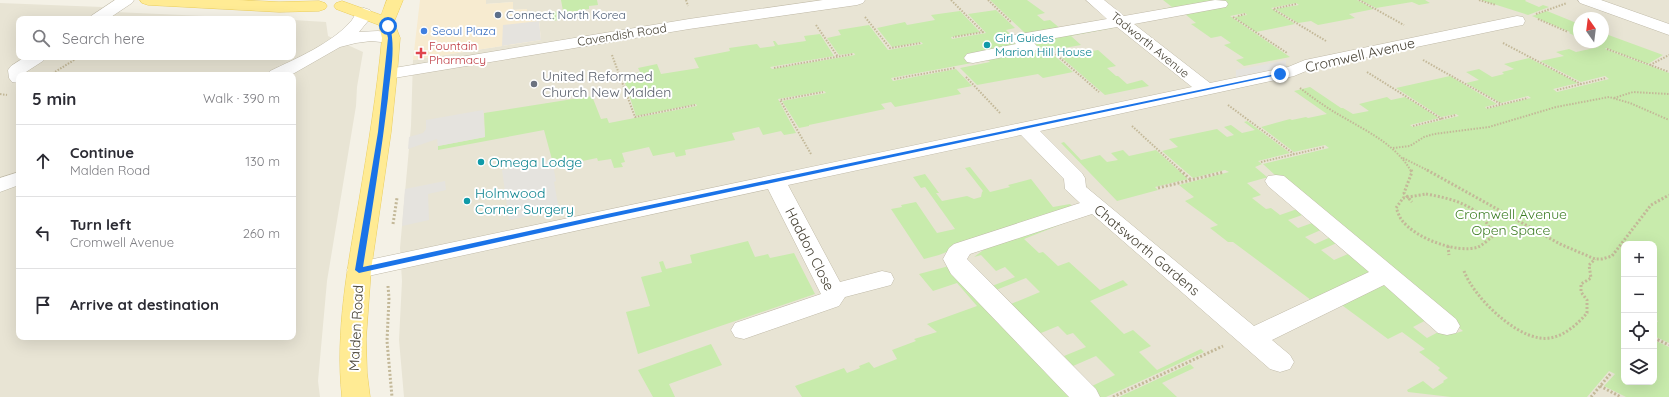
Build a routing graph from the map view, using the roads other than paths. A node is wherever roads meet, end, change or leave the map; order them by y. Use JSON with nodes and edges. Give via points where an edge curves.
{"nodes":[{"id":1,"x":126,"y":0,"type":"edge"},
{"id":2,"x":148,"y":0,"type":"edge"},
{"id":3,"x":299,"y":0,"type":"edge"},
{"id":4,"x":395,"y":0,"type":"edge"},
{"id":5,"x":1094,"y":0,"type":"edge"},
{"id":6,"x":197,"y":1,"type":"edge"},
{"id":7,"x":1597,"y":1,"type":"edge"},
{"id":8,"x":1220,"y":4,"type":"dead end"},
{"id":9,"x":319,"y":6,"type":"junction"},
{"id":10,"x":368,"y":7,"type":"edge"},
{"id":11,"x":860,"y":7,"type":"edge"},
{"id":12,"x":102,"y":16,"type":"edge"},
{"id":13,"x":1523,"y":18,"type":"road end"},
{"id":14,"x":1121,"y":21,"type":"junction"},
{"id":15,"x":388,"y":30,"type":"junction"},
{"id":16,"x":1669,"y":30,"type":"edge"},
{"id":17,"x":330,"y":46,"type":"junction"},
{"id":18,"x":973,"y":58,"type":"dead end"},
{"id":19,"x":32,"y":60,"type":"edge"},
{"id":20,"x":17,"y":72,"type":"edge"},
{"id":21,"x":282,"y":72,"type":"edge"},
{"id":22,"x":388,"y":74,"type":"junction"},
{"id":23,"x":1207,"y":90,"type":"junction"},
{"id":24,"x":1026,"y":128,"type":"junction"},
{"id":25,"x":16,"y":179,"type":"edge"},
{"id":26,"x":775,"y":181,"type":"junction"},
{"id":27,"x":1276,"y":181,"type":"dead end"},
{"id":28,"x":0,"y":186,"type":"edge"},
{"id":29,"x":1095,"y":206,"type":"junction"},
{"id":30,"x":359,"y":270,"type":"junction"},
{"id":31,"x":1386,"y":274,"type":"junction"},
{"id":32,"x":882,"y":279,"type":"dead end"},
{"id":33,"x":833,"y":292,"type":"junction"},
{"id":34,"x":1447,"y":326,"type":"dead end"},
{"id":35,"x":744,"y":330,"type":"dead end"},
{"id":36,"x":1250,"y":336,"type":"junction"},
{"id":37,"x":1280,"y":362,"type":"dead end"},
{"id":38,"x":356,"y":397,"type":"edge"},
{"id":39,"x":1086,"y":397,"type":"edge"}],
"edges":[{"from":1,"to":12,"type":"street"},
{"from":2,"to":6,"type":"main road"},
{"from":3,"to":9,"type":"main road"},
{"from":4,"to":15,"type":"main road","name":"Malden Road"},
{"from":5,"to":14,"type":"street","name":"Tadworth Avenue"},
{"from":6,"to":9,"type":"main road","via":[[279,7]]},
{"from":7,"to":16,"type":"street"},
{"from":8,"to":14,"type":"street"},
{"from":9,"to":10,"type":"main road"},
{"from":10,"to":15,"type":"main road"},
{"from":10,"to":17,"type":"street","via":[[360,22]]},
{"from":11,"to":22,"type":"street","name":"Cavendish Road","via":[[689,24]]},
{"from":13,"to":23,"type":"street","name":"Cromwell Avenue","via":[[1305,65],[1294,71]]},
{"from":14,"to":18,"type":"street","via":[[1020,39],[1029,47]]},
{"from":14,"to":23,"type":"street","name":"Tadworth Avenue"},
{"from":15,"to":17,"type":"street","via":[[381,35],[360,36]]},
{"from":15,"to":22,"type":"main road","name":"Malden Road"},
{"from":17,"to":21,"type":"street"},
{"from":19,"to":20,"type":"street"},
{"from":22,"to":30,"type":"main road","name":"Malden Road"},
{"from":23,"to":24,"type":"street","name":"Cromwell Avenue"},
{"from":24,"to":26,"type":"street","name":"Cromwell Avenue"},
{"from":24,"to":29,"type":"street","name":"Chatsworth Gardens","via":[[1074,178],[1076,189]]},
{"from":25,"to":28,"type":"street"},
{"from":26,"to":30,"type":"street","name":"Cromwell Avenue"},
{"from":26,"to":33,"type":"street","name":"Haddon Close"},
{"from":27,"to":31,"type":"street"},
{"from":29,"to":36,"type":"street","name":"Chatsworth Gardens"},
{"from":29,"to":39,"type":"street","via":[[962,249],[955,259],[960,268]]},
{"from":30,"to":38,"type":"main road","name":"Malden Road","via":[[353,339]]},
{"from":31,"to":34,"type":"street"},
{"from":31,"to":36,"type":"street"},
{"from":32,"to":33,"type":"street"},
{"from":33,"to":35,"type":"street","name":"Haddon Close","via":[[830,300]]},
{"from":36,"to":37,"type":"street","name":"Chatsworth Gardens"}]}
